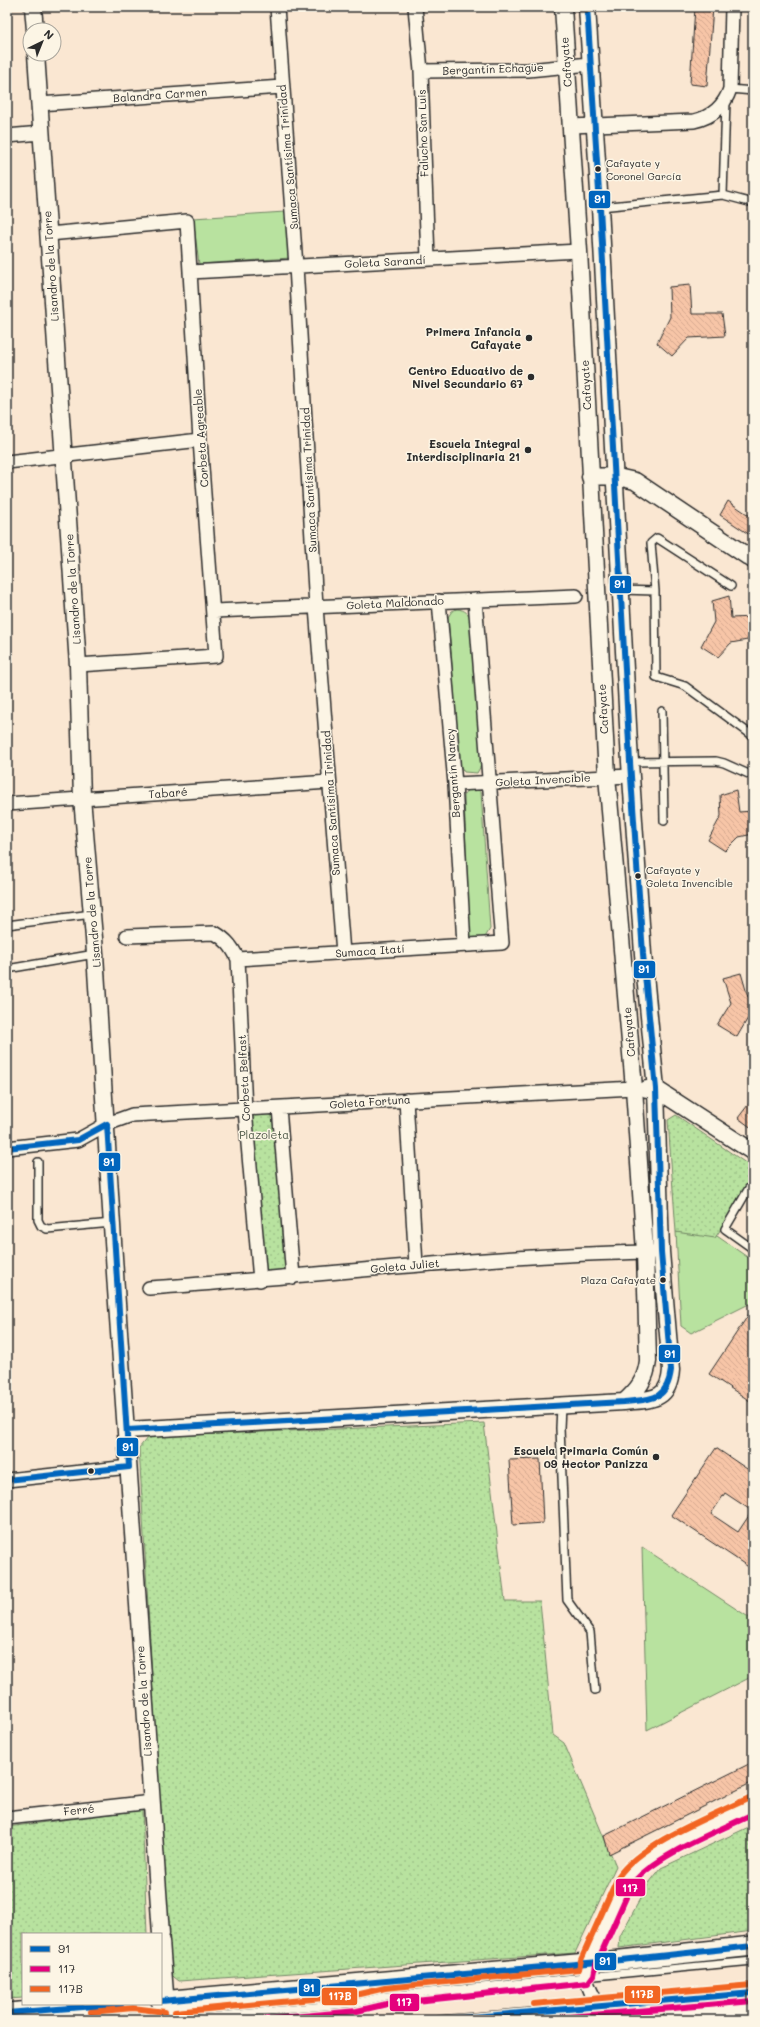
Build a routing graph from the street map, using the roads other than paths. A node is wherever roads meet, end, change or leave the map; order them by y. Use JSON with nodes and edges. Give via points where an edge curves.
{"nodes":[{"id":1,"x":33,"y":7,"type":"edge"},
{"id":2,"x":277,"y":7,"type":"edge"},
{"id":3,"x":414,"y":7,"type":"edge"},
{"id":4,"x":563,"y":7,"type":"edge"},
{"id":5,"x":587,"y":7,"type":"edge"},
{"id":6,"x":732,"y":7,"type":"edge"},
{"id":7,"x":34,"y":22,"type":"edge"},
{"id":8,"x":36,"y":62,"type":"edge"},
{"id":9,"x":590,"y":64,"type":"junction"},
{"id":10,"x":566,"y":66,"type":"junction"},
{"id":11,"x":421,"y":71,"type":"junction"},
{"id":12,"x":282,"y":87,"type":"junction"},
{"id":13,"x":753,"y":90,"type":"edge"},
{"id":14,"x":728,"y":95,"type":"junction"},
{"id":15,"x":39,"y":104,"type":"junction"},
{"id":16,"x":571,"y":126,"type":"junction"},
{"id":17,"x":595,"y":126,"type":"junction"},
{"id":18,"x":41,"y":133,"type":"junction"},
{"id":19,"x":7,"y":136,"type":"edge"},
{"id":20,"x":723,"y":195,"type":"junction"},
{"id":21,"x":753,"y":203,"type":"edge"},
{"id":22,"x":600,"y":207,"type":"junction"},
{"id":23,"x":48,"y":234,"type":"junction"},
{"id":24,"x":580,"y":251,"type":"junction"},
{"id":25,"x":428,"y":260,"type":"junction"},
{"id":26,"x":296,"y":266,"type":"junction"},
{"id":27,"x":190,"y":272,"type":"junction"},
{"id":28,"x":200,"y":440,"type":"junction"},
{"id":29,"x":65,"y":454,"type":"junction"},
{"id":30,"x":7,"y":462,"type":"edge"},
{"id":31,"x":613,"y":476,"type":"junction"},
{"id":32,"x":590,"y":477,"type":"junction"},
{"id":33,"x":753,"y":560,"type":"edge"},
{"id":34,"x":731,"y":586,"type":"dead end"},
{"id":35,"x":620,"y":590,"type":"junction"},
{"id":36,"x":655,"y":591,"type":"junction"},
{"id":37,"x":576,"y":596,"type":"dead end"},
{"id":38,"x":476,"y":600,"type":"junction"},
{"id":39,"x":439,"y":601,"type":"junction"},
{"id":40,"x":316,"y":607,"type":"junction"},
{"id":41,"x":214,"y":611,"type":"junction"},
{"id":42,"x":78,"y":665,"type":"junction"},
{"id":43,"x":662,"y":711,"type":"dead end"},
{"id":44,"x":753,"y":736,"type":"edge"},
{"id":45,"x":663,"y":763,"type":"junction"},
{"id":46,"x":630,"y":769,"type":"junction"},
{"id":47,"x":607,"y":776,"type":"junction"},
{"id":48,"x":753,"y":776,"type":"edge"},
{"id":49,"x":329,"y":782,"type":"junction"},
{"id":50,"x":490,"y":783,"type":"junction"},
{"id":51,"x":455,"y":784,"type":"junction"},
{"id":52,"x":82,"y":798,"type":"junction"},
{"id":53,"x":7,"y":804,"type":"edge"},
{"id":54,"x":664,"y":821,"type":"dead end"},
{"id":55,"x":92,"y":914,"type":"junction"},
{"id":56,"x":7,"y":925,"type":"edge"},
{"id":57,"x":127,"y":936,"type":"dead end"},
{"id":58,"x":464,"y":945,"type":"junction"},
{"id":59,"x":343,"y":953,"type":"junction"},
{"id":60,"x":95,"y":954,"type":"junction"},
{"id":61,"x":238,"y":959,"type":"junction"},
{"id":62,"x":7,"y":969,"type":"edge"},
{"id":63,"x":634,"y":1088,"type":"junction"},
{"id":64,"x":656,"y":1089,"type":"junction"},
{"id":65,"x":406,"y":1100,"type":"junction"},
{"id":66,"x":279,"y":1108,"type":"junction"},
{"id":67,"x":245,"y":1110,"type":"junction"},
{"id":68,"x":107,"y":1124,"type":"junction"},
{"id":69,"x":7,"y":1148,"type":"edge"},
{"id":70,"x":753,"y":1152,"type":"edge"},
{"id":71,"x":38,"y":1162,"type":"dead end"},
{"id":72,"x":753,"y":1181,"type":"edge"},
{"id":73,"x":751,"y":1189,"type":"edge"},
{"id":74,"x":112,"y":1223,"type":"junction"},
{"id":75,"x":753,"y":1249,"type":"edge"},
{"id":76,"x":645,"y":1252,"type":"junction"},
{"id":77,"x":661,"y":1252,"type":"junction"},
{"id":78,"x":416,"y":1265,"type":"junction"},
{"id":79,"x":293,"y":1277,"type":"junction"},
{"id":80,"x":260,"y":1280,"type":"junction"},
{"id":81,"x":149,"y":1288,"type":"dead end"},
{"id":82,"x":624,"y":1402,"type":"junction"},
{"id":83,"x":561,"y":1406,"type":"junction"},
{"id":84,"x":127,"y":1430,"type":"junction"},
{"id":85,"x":129,"y":1467,"type":"junction"},
{"id":86,"x":7,"y":1480,"type":"edge"},
{"id":87,"x":595,"y":1690,"type":"dead end"},
{"id":88,"x":152,"y":1802,"type":"junction"},
{"id":89,"x":753,"y":1805,"type":"edge"},
{"id":90,"x":7,"y":1818,"type":"edge"},
{"id":91,"x":161,"y":1933,"type":"edge"},
{"id":92,"x":753,"y":1946,"type":"edge"},
{"id":93,"x":753,"y":1962,"type":"edge"},
{"id":94,"x":162,"y":1970,"type":"edge"},
{"id":95,"x":586,"y":1970,"type":"junction"},
{"id":96,"x":753,"y":1993,"type":"edge"},
{"id":97,"x":163,"y":2000,"type":"edge"},
{"id":98,"x":108,"y":2005,"type":"edge"},
{"id":99,"x":601,"y":2006,"type":"junction"},
{"id":100,"x":7,"y":2013,"type":"edge"},
{"id":101,"x":753,"y":2014,"type":"edge"},
{"id":102,"x":92,"y":2020,"type":"edge"},
{"id":103,"x":166,"y":2020,"type":"edge"},
{"id":104,"x":176,"y":2020,"type":"edge"},
{"id":105,"x":440,"y":2020,"type":"edge"},
{"id":106,"x":614,"y":2020,"type":"edge"},
{"id":107,"x":672,"y":2020,"type":"edge"}],
"edges":[{"from":1,"to":7,"type":"street"},
{"from":2,"to":12,"type":"street","name":"Sumaca Santísima Trinidad"},
{"from":3,"to":11,"type":"street","name":"Falucho San Luis"},
{"from":4,"to":10,"type":"street","name":"Cafayate"},
{"from":5,"to":9,"type":"street","name":"Cafayate"},
{"from":6,"to":14,"type":"street"},
{"from":8,"to":15,"type":"street","name":"Lisandro de la Torre"},
{"from":9,"to":10,"type":"street","name":"Bergantín Echagüe"},
{"from":9,"to":17,"type":"street","name":"Cafayate"},
{"from":10,"to":11,"type":"street","name":"Bergantín Echagüe","via":[[528,70]]},
{"from":10,"to":16,"type":"street","name":"Cafayate"},
{"from":11,"to":25,"type":"street","name":"Falucho San Luis"},
{"from":12,"to":15,"type":"street","name":"Balandra Carmen"},
{"from":12,"to":26,"type":"street","name":"Sumaca Santísima Trinidad"},
{"from":13,"to":14,"type":"lane"},
{"from":14,"to":17,"type":"street","via":[[715,112],[704,119]]},
{"from":14,"to":20,"type":"lane"},
{"from":15,"to":18,"type":"street","name":"Lisandro de la Torre"},
{"from":16,"to":17,"type":"street"},
{"from":16,"to":24,"type":"street","name":"Cafayate"},
{"from":17,"to":22,"type":"street","name":"Cafayate"},
{"from":18,"to":19,"type":"street"},
{"from":18,"to":23,"type":"street","name":"Lisandro de la Torre"},
{"from":20,"to":21,"type":"lane"},
{"from":20,"to":22,"type":"lane"},
{"from":22,"to":31,"type":"street","name":"Cafayate"},
{"from":23,"to":27,"type":"street","name":"Corbeta Agreable","via":[[187,221]]},
{"from":23,"to":29,"type":"street","name":"Lisandro de la Torre"},
{"from":24,"to":25,"type":"street","name":"Goleta Sarandí"},
{"from":24,"to":32,"type":"street","name":"Cafayate"},
{"from":25,"to":26,"type":"street","name":"Goleta Sarandí"},
{"from":26,"to":27,"type":"street","name":"Goleta Sarandí"},
{"from":26,"to":40,"type":"street","name":"Sumaca Santísima Trinidad"},
{"from":27,"to":28,"type":"street","name":"Corbeta Agreable"},
{"from":28,"to":29,"type":"street"},
{"from":28,"to":41,"type":"street","name":"Corbeta Agreable"},
{"from":29,"to":30,"type":"street"},
{"from":29,"to":42,"type":"street","name":"Lisandro de la Torre"},
{"from":31,"to":32,"type":"street"},
{"from":31,"to":33,"type":"street","via":[[635,481]]},
{"from":31,"to":35,"type":"street","name":"Cafayate"},
{"from":32,"to":47,"type":"street","name":"Cafayate"},
{"from":34,"to":36,"type":"lane","via":[[657,538],[651,543]]},
{"from":35,"to":36,"type":"lane"},
{"from":35,"to":46,"type":"street","name":"Cafayate"},
{"from":36,"to":44,"type":"lane","via":[[656,678],[685,686]]},
{"from":37,"to":38,"type":"street","name":"Goleta Maldonado"},
{"from":38,"to":39,"type":"street","name":"Goleta Maldonado"},
{"from":38,"to":50,"type":"street"},
{"from":39,"to":40,"type":"street","name":"Goleta Maldonado"},
{"from":39,"to":51,"type":"street","name":"Bergantín Nancy"},
{"from":40,"to":41,"type":"street","name":"Goleta Maldonado"},
{"from":40,"to":49,"type":"street","name":"Sumaca Santísima Trinidad"},
{"from":41,"to":42,"type":"street","name":"Corbeta Agreable","via":[[216,656]]},
{"from":42,"to":52,"type":"street","name":"Lisandro de la Torre"},
{"from":43,"to":45,"type":"lane"},
{"from":45,"to":46,"type":"lane"},
{"from":45,"to":48,"type":"lane","via":[[716,761]]},
{"from":45,"to":54,"type":"lane"},
{"from":46,"to":47,"type":"street","name":"Goleta Invencible"},
{"from":46,"to":64,"type":"street","name":"Cafayate","via":[[643,954]]},
{"from":47,"to":50,"type":"street","name":"Goleta Invencible"},
{"from":47,"to":63,"type":"street","name":"Cafayate"},
{"from":49,"to":52,"type":"street","name":"Tabaré"},
{"from":49,"to":59,"type":"street","name":"Sumaca Santísima Trinidad"},
{"from":50,"to":51,"type":"street","name":"Goleta Invencible"},
{"from":50,"to":58,"type":"street","name":"Sumaca Itatí","via":[[502,943]]},
{"from":51,"to":58,"type":"street","name":"Bergantín Nancy"},
{"from":52,"to":53,"type":"street","name":"Tabaré"},
{"from":52,"to":55,"type":"street","name":"Lisandro de la Torre"},
{"from":55,"to":56,"type":"lane"},
{"from":55,"to":60,"type":"street","name":"Lisandro de la Torre"},
{"from":57,"to":61,"type":"street","name":"Corbeta Belfast","via":[[215,933],[232,947]]},
{"from":58,"to":59,"type":"street","name":"Sumaca Itatí"},
{"from":59,"to":61,"type":"street","name":"Sumaca Itatí"},
{"from":60,"to":62,"type":"lane"},
{"from":60,"to":68,"type":"street","name":"Lisandro de la Torre"},
{"from":61,"to":67,"type":"street","name":"Corbeta Belfast"},
{"from":63,"to":64,"type":"street"},
{"from":63,"to":65,"type":"street","name":"Goleta Fortuna"},
{"from":63,"to":76,"type":"street","name":"Cafayate"},
{"from":64,"to":70,"type":"street"},
{"from":64,"to":77,"type":"street","name":"Cafayate"},
{"from":65,"to":66,"type":"street","name":"Goleta Fortuna"},
{"from":65,"to":78,"type":"street"},
{"from":66,"to":67,"type":"street","name":"Goleta Fortuna"},
{"from":66,"to":79,"type":"street"},
{"from":67,"to":68,"type":"street","name":"Goleta Fortuna","via":[[132,1115]]},
{"from":67,"to":80,"type":"street","name":"Corbeta Belfast"},
{"from":68,"to":69,"type":"street","name":"Goleta Fortuna","via":[[78,1140]]},
{"from":68,"to":74,"type":"street","name":"Lisandro de la Torre"},
{"from":71,"to":74,"type":"lane","via":[[38,1220],[41,1226],[47,1228]]},
{"from":72,"to":73,"type":"lane"},
{"from":73,"to":75,"type":"lane","via":[[725,1229]]},
{"from":74,"to":84,"type":"street","name":"Lisandro de la Torre"},
{"from":76,"to":77,"type":"street","name":"Goleta Juliet"},
{"from":76,"to":78,"type":"street","name":"Goleta Juliet"},
{"from":76,"to":82,"type":"street","name":"Cafayate","via":[[647,1372],[643,1382]]},
{"from":77,"to":82,"type":"street","name":"Cafayate","via":[[671,1370],[667,1389],[654,1399]]},
{"from":78,"to":79,"type":"street","name":"Goleta Juliet"},
{"from":79,"to":80,"type":"street","name":"Goleta Juliet"},
{"from":80,"to":81,"type":"street","name":"Goleta Juliet"},
{"from":82,"to":83,"type":"street"},
{"from":83,"to":84,"type":"street"},
{"from":83,"to":87,"type":"lane","via":[[567,1600],[590,1632]]},
{"from":84,"to":85,"type":"street","name":"Lisandro de la Torre"},
{"from":85,"to":86,"type":"street"},
{"from":85,"to":88,"type":"street","name":"Lisandro de la Torre"},
{"from":88,"to":90,"type":"street","name":"Ferré"},
{"from":88,"to":91,"type":"street","name":"Lisandro de la Torre"},
{"from":89,"to":95,"type":"street","via":[[659,1851],[633,1870],[625,1880]]},
{"from":92,"to":95,"type":"main road"},
{"from":93,"to":95,"type":"lane"},
{"from":94,"to":97,"type":"street"},
{"from":95,"to":97,"type":"main road"},
{"from":95,"to":99,"type":"street","via":[[592,1996]]},
{"from":95,"to":104,"type":"lane","via":[[386,1996],[356,2003]]},
{"from":96,"to":99,"type":"lane"},
{"from":97,"to":103,"type":"street"},
{"from":98,"to":100,"type":"main road"},
{"from":99,"to":105,"type":"lane"},
{"from":99,"to":106,"type":"street"},
{"from":101,"to":107,"type":"main road"},
{"from":102,"to":103,"type":"lane","via":[[134,2016]]}]}
